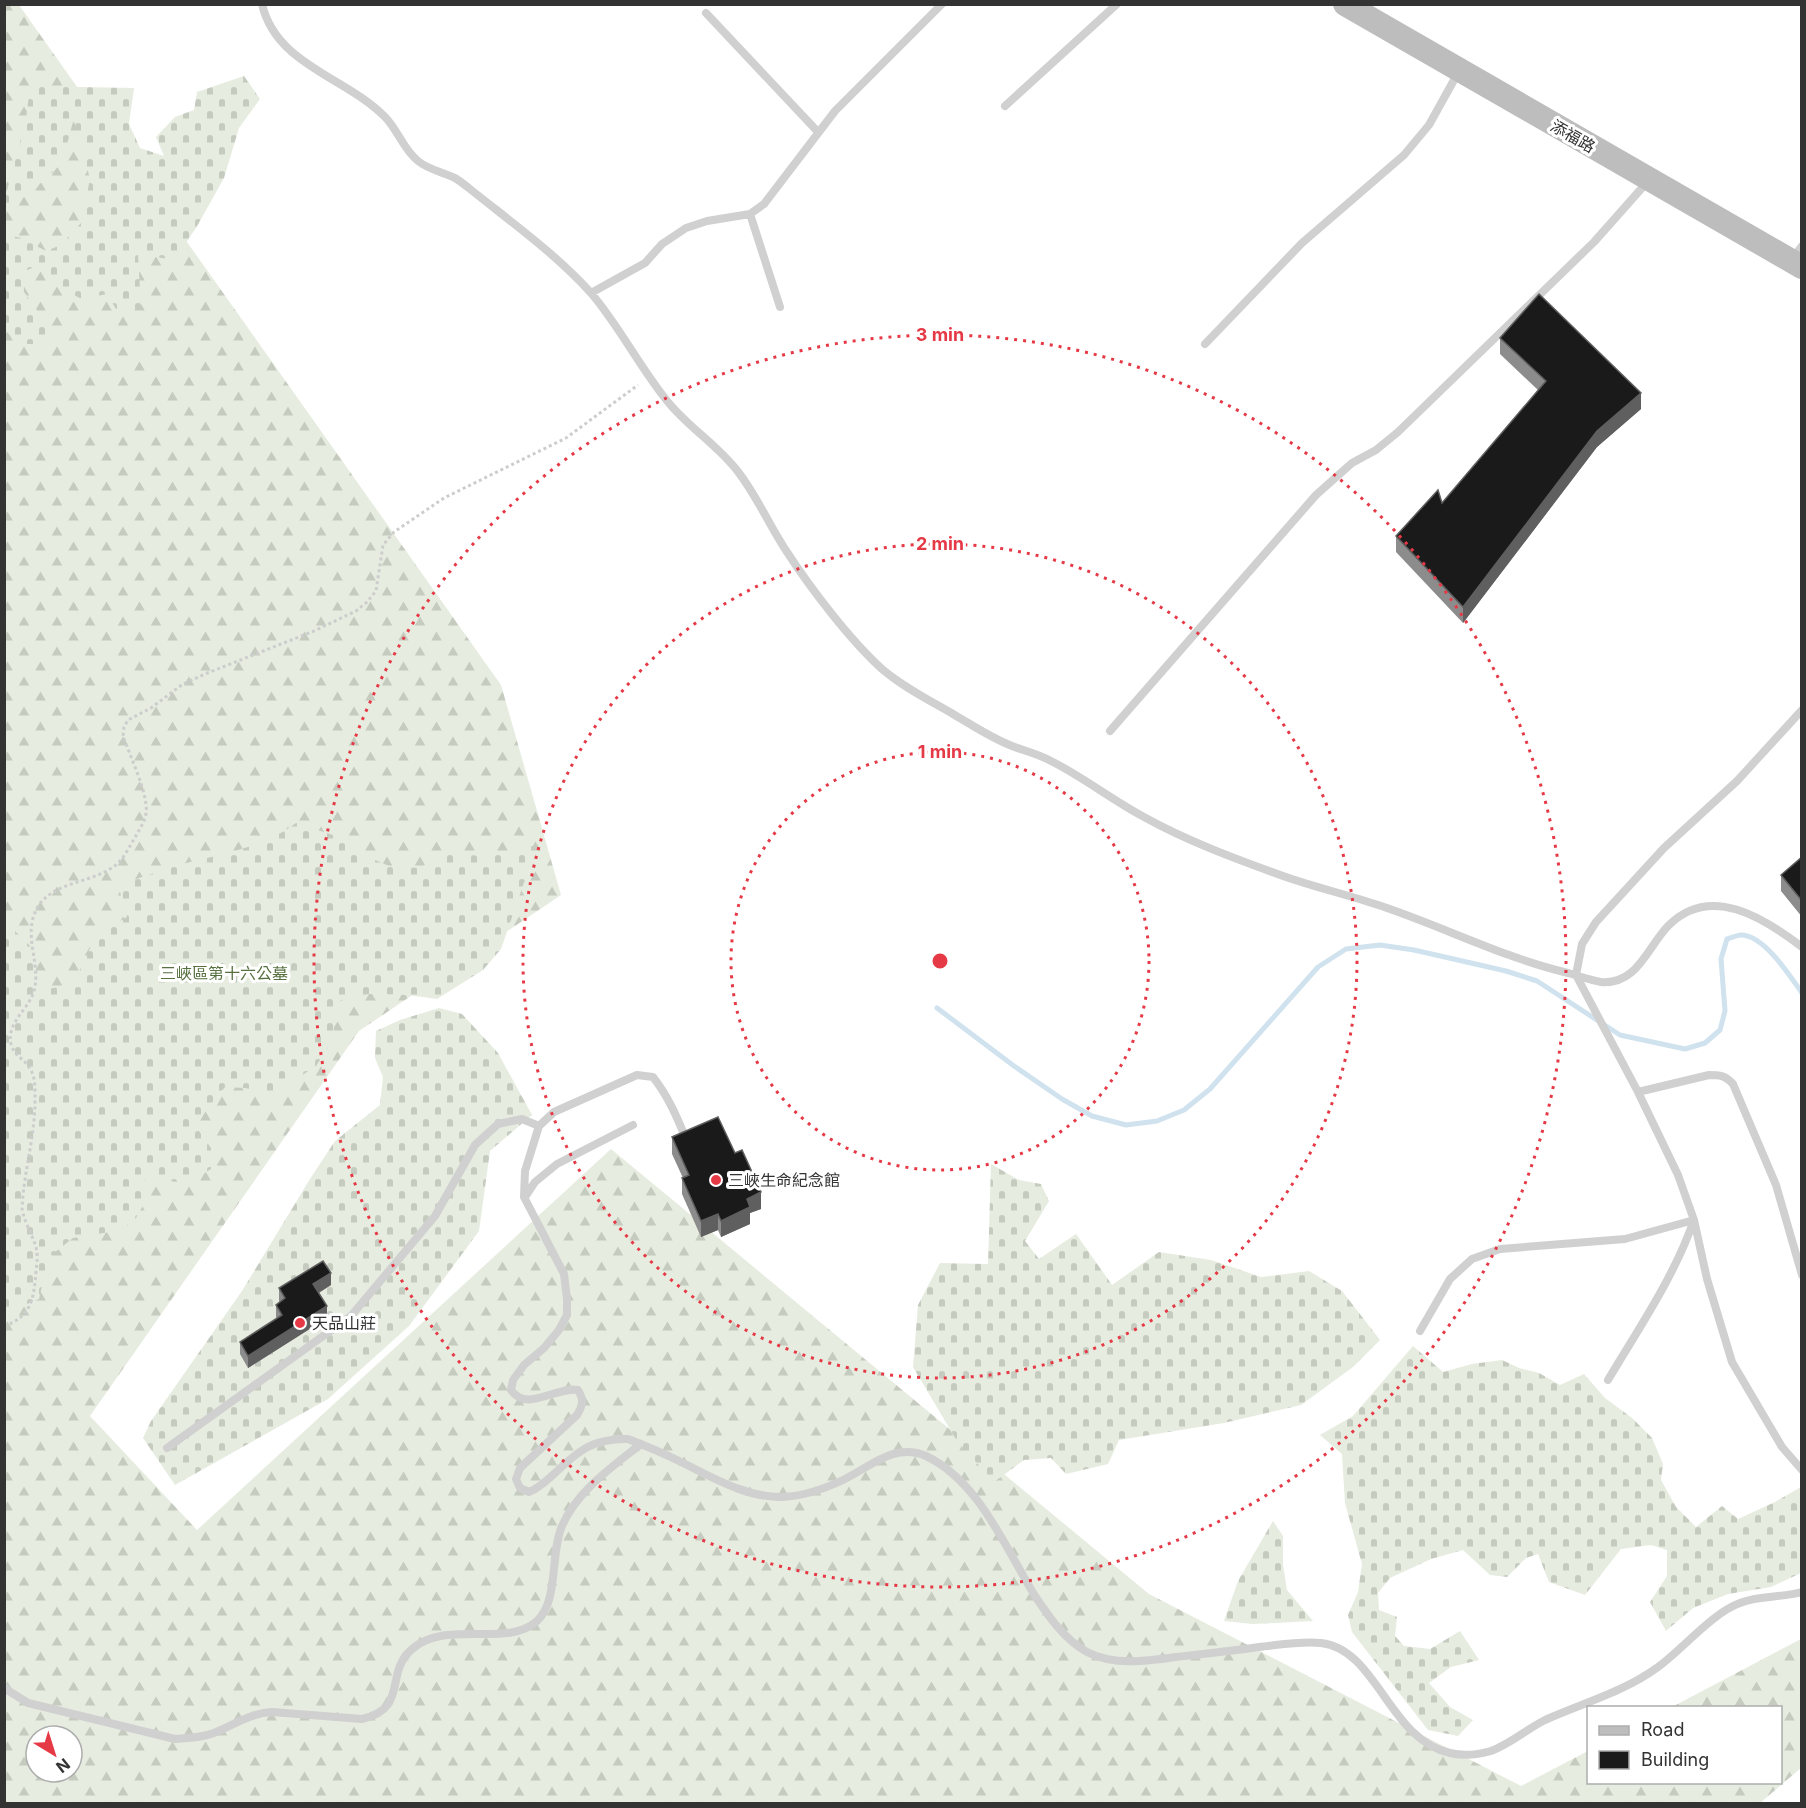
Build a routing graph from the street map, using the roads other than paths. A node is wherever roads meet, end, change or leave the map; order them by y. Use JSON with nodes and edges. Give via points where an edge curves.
{"nodes":[{"id":1,"x":262,"y":4,"type":"edge"},
{"id":2,"x":942,"y":4,"type":"edge"},
{"id":3,"x":1117,"y":4,"type":"edge"},
{"id":4,"x":1345,"y":4,"type":"edge"},
{"id":5,"x":706,"y":13,"type":"dead end"},
{"id":6,"x":1459,"y":70,"type":"junction"},
{"id":7,"x":1005,"y":106,"type":"dead end"},
{"id":8,"x":818,"y":132,"type":"junction"},
{"id":9,"x":1649,"y":179,"type":"junction"},
{"id":10,"x":750,"y":214,"type":"junction"},
{"id":11,"x":1798,"y":258,"type":"edge"},
{"id":12,"x":591,"y":293,"type":"junction"},
{"id":13,"x":780,"y":307,"type":"dead end"},
{"id":14,"x":1205,"y":344,"type":"dead end"},
{"id":15,"x":1802,"y":710,"type":"edge"},
{"id":16,"x":1110,"y":731,"type":"dead end"},
{"id":17,"x":1802,"y":947,"type":"edge"},
{"id":18,"x":1576,"y":975,"type":"junction"},
{"id":19,"x":1638,"y":1092,"type":"junction"},
{"id":20,"x":633,"y":1125,"type":"dead end"},
{"id":21,"x":540,"y":1126,"type":"junction"},
{"id":22,"x":686,"y":1139,"type":"edge"},
{"id":23,"x":524,"y":1197,"type":"junction"},
{"id":24,"x":1694,"y":1220,"type":"junction"},
{"id":25,"x":1802,"y":1275,"type":"edge"},
{"id":26,"x":1420,"y":1331,"type":"dead end"},
{"id":27,"x":1608,"y":1380,"type":"dead end"},
{"id":28,"x":641,"y":1444,"type":"junction"},
{"id":29,"x":167,"y":1448,"type":"dead end"},
{"id":30,"x":1802,"y":1470,"type":"edge"},
{"id":31,"x":1802,"y":1592,"type":"edge"},
{"id":32,"x":4,"y":1688,"type":"edge"}],
"edges":[{"from":1,"to":12,"type":"lane","via":[[283,44],[386,117],[407,152],[470,189]]},
{"from":2,"to":8,"type":"lane"},
{"from":3,"to":7,"type":"lane"},
{"from":4,"to":6,"type":"street","name":"添福路"},
{"from":5,"to":8,"type":"lane"},
{"from":6,"to":9,"type":"street","name":"添福路"},
{"from":6,"to":14,"type":"lane","via":[[1429,125],[1404,155],[1302,243]]},
{"from":8,"to":10,"type":"lane","via":[[778,189]]},
{"from":9,"to":11,"type":"street","name":"添福路"},
{"from":9,"to":16,"type":"lane","via":[[1594,242],[1398,432],[1352,463],[1316,495]]},
{"from":10,"to":12,"type":"lane","via":[[686,228],[662,244],[645,263]]},
{"from":10,"to":13,"type":"lane"},
{"from":12,"to":18,"type":"lane","via":[[682,418],[716,446],[739,473],[786,552],[859,645],[884,670],[1009,745],[1056,764],[1144,817],[1195,841],[1283,876],[1388,908],[1500,954]]},
{"from":15,"to":18,"type":"lane","via":[[1596,922],[1582,944]]},
{"from":17,"to":18,"type":"lane","via":[[1755,915],[1716,905],[1699,907],[1665,928],[1652,951],[1627,976],[1611,982]]},
{"from":18,"to":19,"type":"lane"},
{"from":19,"to":24,"type":"lane","via":[[1678,1175]]},
{"from":19,"to":25,"type":"lane","via":[[1708,1076],[1728,1078],[1776,1185]]},
{"from":20,"to":23,"type":"lane","via":[[557,1164]]},
{"from":21,"to":22,"type":"lane","via":[[554,1112],[637,1075],[653,1077],[673,1108]]},
{"from":21,"to":23,"type":"lane","via":[[525,1171]]},
{"from":21,"to":29,"type":"lane","via":[[522,1119],[498,1124],[475,1145],[435,1216],[351,1316]]},
{"from":23,"to":28,"type":"lane","via":[[564,1274],[567,1315],[559,1330],[513,1380],[512,1390],[523,1401],[560,1390],[578,1390],[583,1397],[577,1414],[520,1468],[516,1479],[520,1488],[528,1492],[538,1488],[574,1455],[595,1443],[610,1438]]},
{"from":24,"to":26,"type":"lane","via":[[1625,1239],[1500,1249],[1472,1259],[1450,1279]]},
{"from":24,"to":27,"type":"lane","via":[[1674,1270]]},
{"from":24,"to":30,"type":"lane","via":[[1732,1362],[1782,1447]]},
{"from":28,"to":31,"type":"lane","via":[[748,1493],[780,1497],[824,1489],[895,1453],[924,1455],[966,1485],[1044,1610],[1064,1635],[1088,1652],[1115,1660],[1154,1660],[1326,1643],[1353,1657],[1406,1725],[1423,1739],[1446,1752],[1468,1755],[1491,1751],[1546,1720],[1638,1681],[1741,1602]]},
{"from":28,"to":32,"type":"lane","via":[[581,1496],[562,1525],[544,1614],[527,1628],[514,1632],[435,1636],[421,1642],[402,1661],[392,1699],[377,1716],[362,1719],[260,1713],[214,1733],[176,1739],[28,1703]]}]}
